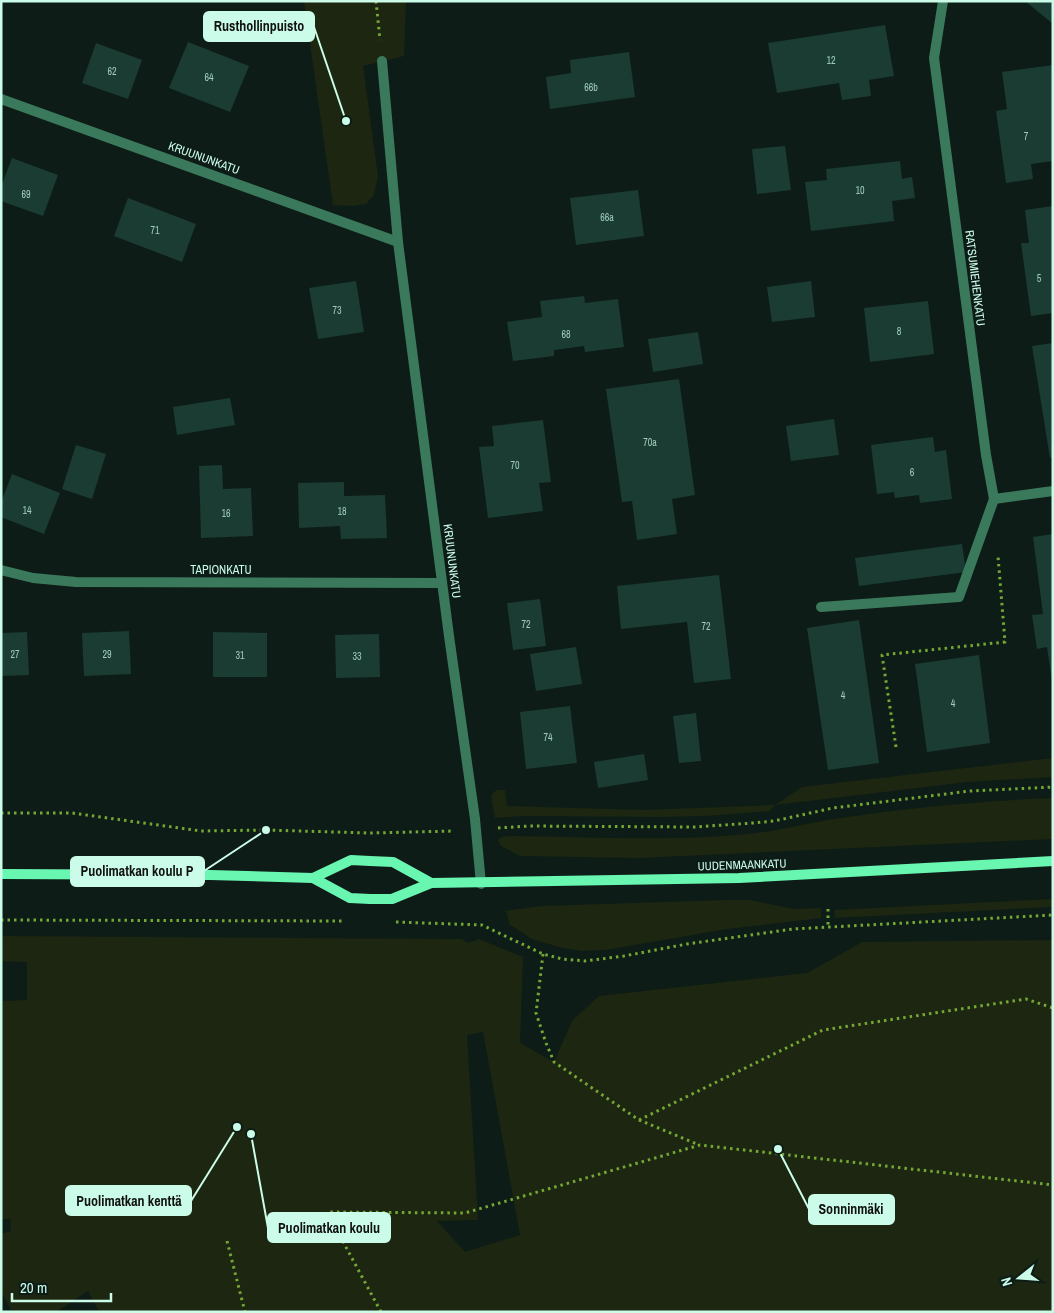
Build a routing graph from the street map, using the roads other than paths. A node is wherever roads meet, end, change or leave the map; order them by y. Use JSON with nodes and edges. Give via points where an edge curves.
{"nodes":[{"id":1,"x":943,"y":1,"type":"edge"},
{"id":2,"x":382,"y":61,"type":"road end"},
{"id":3,"x":1,"y":98,"type":"edge"},
{"id":4,"x":398,"y":242,"type":"junction"},
{"id":5,"x":1053,"y":491,"type":"edge"},
{"id":6,"x":994,"y":499,"type":"junction"},
{"id":7,"x":1,"y":570,"type":"edge"},
{"id":8,"x":442,"y":582,"type":"junction"},
{"id":9,"x":821,"y":607,"type":"dead end"},
{"id":10,"x":1053,"y":861,"type":"edge"},
{"id":11,"x":1,"y":874,"type":"edge"},
{"id":12,"x":313,"y":878,"type":"junction"},
{"id":13,"x":431,"y":883,"type":"junction"},
{"id":14,"x":481,"y":884,"type":"junction"}],
"edges":[{"from":1,"to":6,"type":"street","name":"RATSUMIEHENKATU","via":[[934,58]]},
{"from":2,"to":4,"type":"street","name":"KRUUNUNKATU"},
{"from":3,"to":4,"type":"street","name":"KRUUNUNKATU"},
{"from":4,"to":8,"type":"street","name":"KRUUNUNKATU"},
{"from":5,"to":6,"type":"street"},
{"from":6,"to":9,"type":"street","via":[[959,597]]},
{"from":7,"to":8,"type":"street","name":"TAPIONKATU","via":[[33,578],[76,582]]},
{"from":8,"to":14,"type":"street","name":"KRUUNUNKATU"},
{"from":10,"to":14,"type":"main road","name":"UUDENMAANKATU","via":[[739,878]]},
{"from":11,"to":12,"type":"main road","name":"UUDENMAANKATU"},
{"from":12,"to":13,"type":"main road","name":"UUDENMAANKATU","via":[[350,898],[392,899]]},
{"from":12,"to":13,"type":"main road","name":"UUDENMAANKATU","via":[[350,860],[370,860],[393,862]]},
{"from":13,"to":14,"type":"main road","name":"UUDENMAANKATU"}]}
